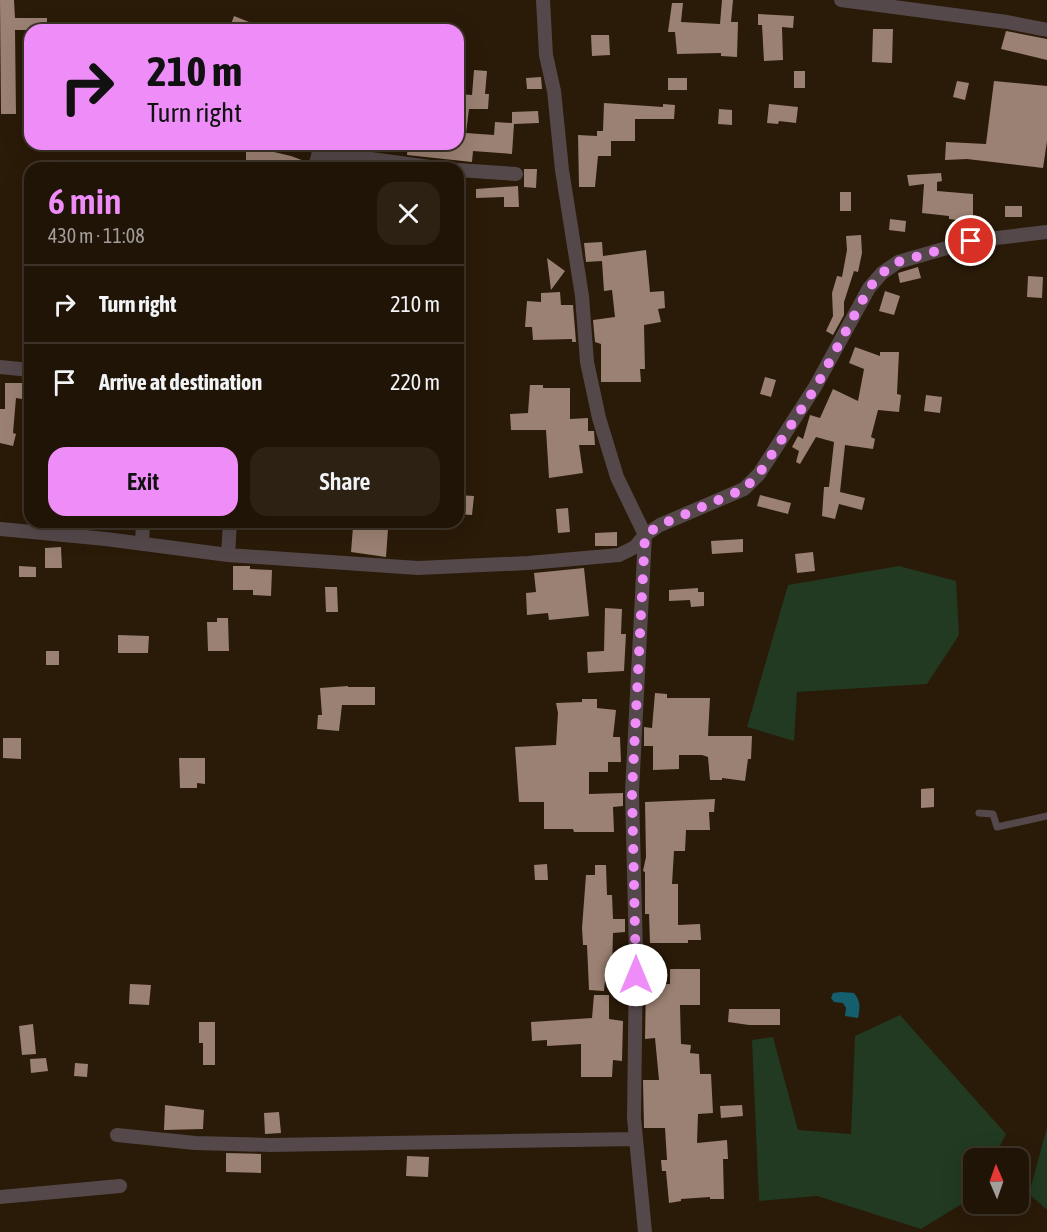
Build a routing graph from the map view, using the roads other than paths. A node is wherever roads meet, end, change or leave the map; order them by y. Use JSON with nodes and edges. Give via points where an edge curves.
{"nodes":[{"id":1,"x":543,"y":0,"type":"edge"},
{"id":2,"x":841,"y":0,"type":"edge"},
{"id":3,"x":1047,"y":30,"type":"edge"},
{"id":4,"x":332,"y":150,"type":"edge"},
{"id":5,"x":402,"y":162,"type":"edge"},
{"id":6,"x":464,"y":171,"type":"edge"},
{"id":7,"x":516,"y":174,"type":"dead end"},
{"id":8,"x":1047,"y":232,"type":"edge"},
{"id":9,"x":0,"y":367,"type":"edge"},
{"id":10,"x":24,"y":369,"type":"edge"},
{"id":11,"x":143,"y":528,"type":"edge"},
{"id":12,"x":230,"y":528,"type":"edge"},
{"id":13,"x":0,"y":529,"type":"edge"},
{"id":14,"x":645,"y":535,"type":"junction"},
{"id":15,"x":142,"y":544,"type":"junction"},
{"id":16,"x":228,"y":555,"type":"junction"},
{"id":17,"x":979,"y":813,"type":"dead end"},
{"id":18,"x":1047,"y":816,"type":"edge"},
{"id":19,"x":117,"y":1135,"type":"dead end"},
{"id":20,"x":636,"y":1139,"type":"junction"},
{"id":21,"x":120,"y":1186,"type":"dead end"},
{"id":22,"x":0,"y":1197,"type":"edge"},
{"id":23,"x":645,"y":1232,"type":"edge"}],
"edges":[{"from":1,"to":14,"type":"street","via":[[546,55],[582,296],[587,362],[617,477]]},
{"from":2,"to":3,"type":"street"},
{"from":4,"to":5,"type":"street"},
{"from":6,"to":7,"type":"street"},
{"from":8,"to":14,"type":"street","via":[[971,241],[898,262],[882,273],[869,288],[816,387],[759,474],[744,489]]},
{"from":9,"to":10,"type":"street"},
{"from":11,"to":15,"type":"street"},
{"from":12,"to":16,"type":"street"},
{"from":13,"to":15,"type":"street"},
{"from":14,"to":16,"type":"street","via":[[635,547],[619,555],[517,564],[418,568]]},
{"from":14,"to":20,"type":"street","via":[[632,792]]},
{"from":15,"to":16,"type":"street"},
{"from":17,"to":18,"type":"lane","via":[[993,814],[997,827]]},
{"from":19,"to":20,"type":"street","via":[[270,1145]]},
{"from":20,"to":23,"type":"street"},
{"from":21,"to":22,"type":"street"}]}
